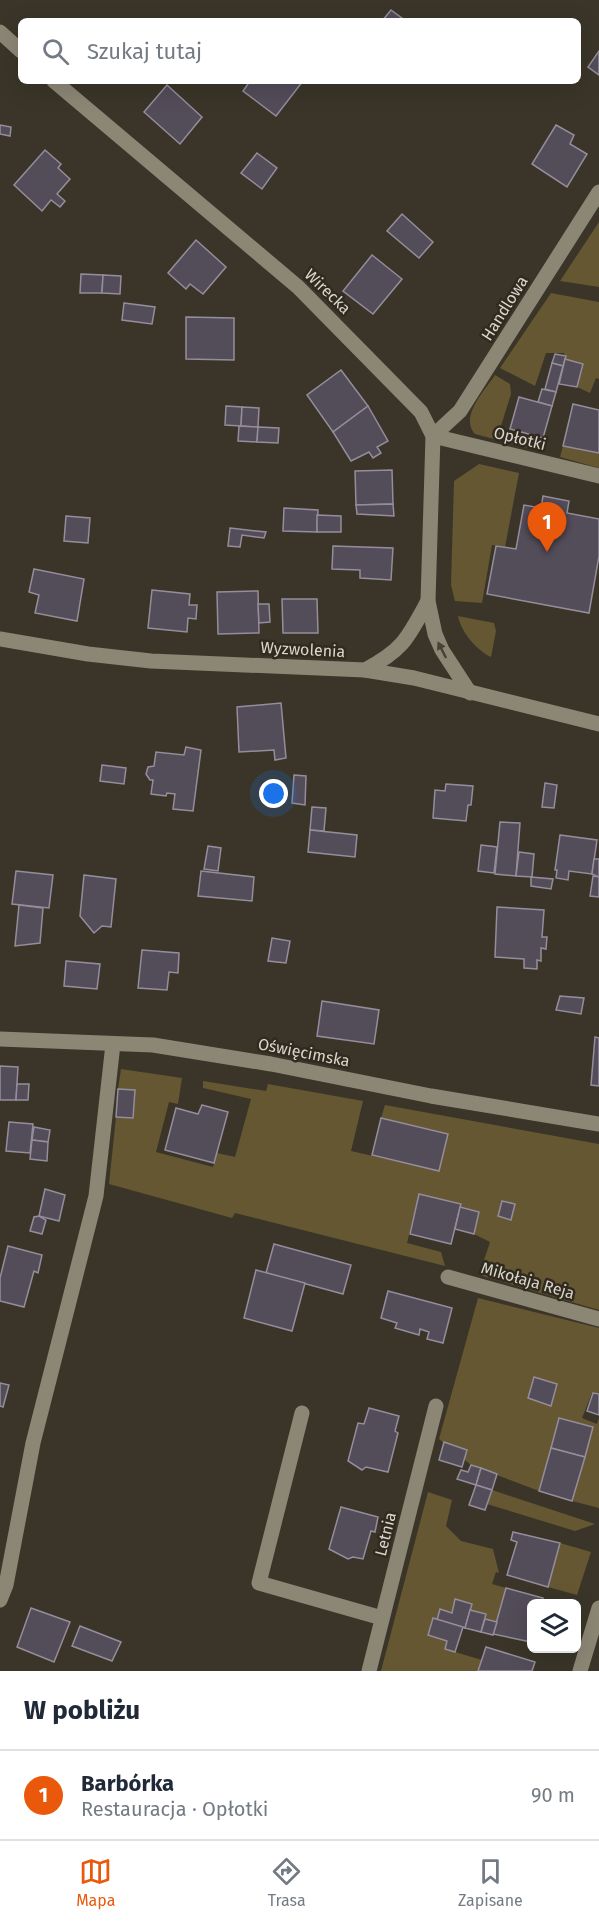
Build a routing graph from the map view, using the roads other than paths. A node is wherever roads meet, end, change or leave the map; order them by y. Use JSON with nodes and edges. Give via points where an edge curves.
{"nodes":[{"id":1,"x":0,"y":32,"type":"edge"},
{"id":2,"x":18,"y":48,"type":"edge"},
{"id":3,"x":58,"y":84,"type":"edge"},
{"id":4,"x":599,"y":192,"type":"edge"},
{"id":5,"x":432,"y":436,"type":"junction"},
{"id":6,"x":599,"y":476,"type":"edge"},
{"id":7,"x":428,"y":601,"type":"junction"},
{"id":8,"x":0,"y":639,"type":"edge"},
{"id":9,"x":364,"y":670,"type":"junction"},
{"id":10,"x":470,"y":693,"type":"junction"},
{"id":11,"x":599,"y":724,"type":"edge"},
{"id":12,"x":0,"y":1039,"type":"edge"},
{"id":13,"x":113,"y":1044,"type":"junction"},
{"id":14,"x":599,"y":1124,"type":"edge"},
{"id":15,"x":448,"y":1277,"type":"dead end"},
{"id":16,"x":599,"y":1319,"type":"edge"},
{"id":17,"x":436,"y":1406,"type":"dead end"},
{"id":18,"x":302,"y":1413,"type":"dead end"},
{"id":19,"x":0,"y":1600,"type":"edge"},
{"id":20,"x":599,"y":1608,"type":"edge"},
{"id":21,"x":382,"y":1618,"type":"junction"},
{"id":22,"x":369,"y":1671,"type":"edge"},
{"id":23,"x":580,"y":1671,"type":"edge"}],
"edges":[{"from":1,"to":2,"type":"street"},
{"from":3,"to":5,"type":"street","name":"Wirecka","via":[[298,287],[421,412]]},
{"from":4,"to":5,"type":"street","name":"Handlowa","via":[[460,411]]},
{"from":5,"to":6,"type":"street","name":"Opłotki"},
{"from":5,"to":7,"type":"street","name":"Wirecka"},
{"from":7,"to":9,"type":"street","name":"Wirecka","via":[[392,655]]},
{"from":10,"to":7,"type":"street","name":"Wirecka","one_way":true,"via":[[442,650]]},
{"from":8,"to":9,"type":"street","name":"Wyzwolenia","via":[[151,661]]},
{"from":9,"to":10,"type":"street","name":"Wyzwolenia"},
{"from":10,"to":11,"type":"street","name":"Wyzwolenia"},
{"from":12,"to":13,"type":"street","name":"Oświęcimska"},
{"from":13,"to":14,"type":"street","name":"Oświęcimska","via":[[153,1045],[259,1062]]},
{"from":13,"to":19,"type":"street","via":[[96,1196],[33,1443]]},
{"from":15,"to":16,"type":"street","name":"Mikołaja Reja"},
{"from":17,"to":21,"type":"street","name":"Letnia"},
{"from":18,"to":21,"type":"street","via":[[259,1583]]},
{"from":20,"to":23,"type":"street"},
{"from":21,"to":22,"type":"street","name":"Letnia"}]}
